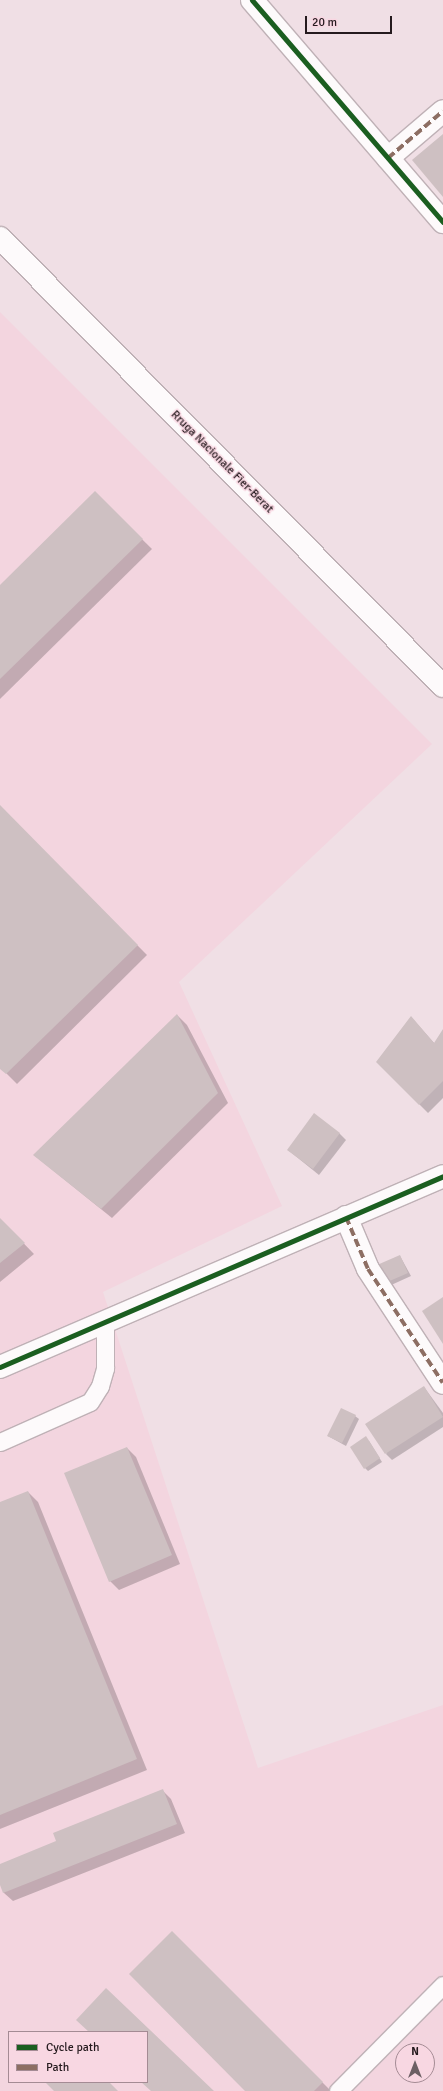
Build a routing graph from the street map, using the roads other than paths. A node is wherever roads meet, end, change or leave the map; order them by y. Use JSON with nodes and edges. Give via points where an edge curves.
{"nodes":[{"id":1,"x":252,"y":0,"type":"edge"},
{"id":2,"x":443,"y":111,"type":"edge"},
{"id":3,"x":388,"y":158,"type":"junction"},
{"id":4,"x":443,"y":222,"type":"edge"},
{"id":5,"x":0,"y":238,"type":"edge"},
{"id":6,"x":443,"y":686,"type":"edge"},
{"id":7,"x":443,"y":1176,"type":"edge"},
{"id":8,"x":346,"y":1217,"type":"junction"},
{"id":9,"x":105,"y":1320,"type":"junction"},
{"id":10,"x":0,"y":1367,"type":"edge"},
{"id":11,"x":443,"y":1383,"type":"edge"},
{"id":12,"x":0,"y":1442,"type":"edge"},
{"id":13,"x":443,"y":1985,"type":"edge"},
{"id":14,"x":338,"y":2091,"type":"edge"}],
"edges":[{"from":1,"to":3,"type":"street"},
{"from":2,"to":3,"type":"street"},
{"from":3,"to":4,"type":"street"},
{"from":5,"to":6,"type":"street","name":"Rruga Nacionale Fier-Berat"},
{"from":7,"to":8,"type":"street"},
{"from":8,"to":9,"type":"street"},
{"from":8,"to":11,"type":"street","via":[[368,1269]]},
{"from":9,"to":10,"type":"street"},
{"from":9,"to":12,"type":"lane","via":[[105,1368],[100,1386],[90,1402]]},
{"from":13,"to":14,"type":"lane"}]}
